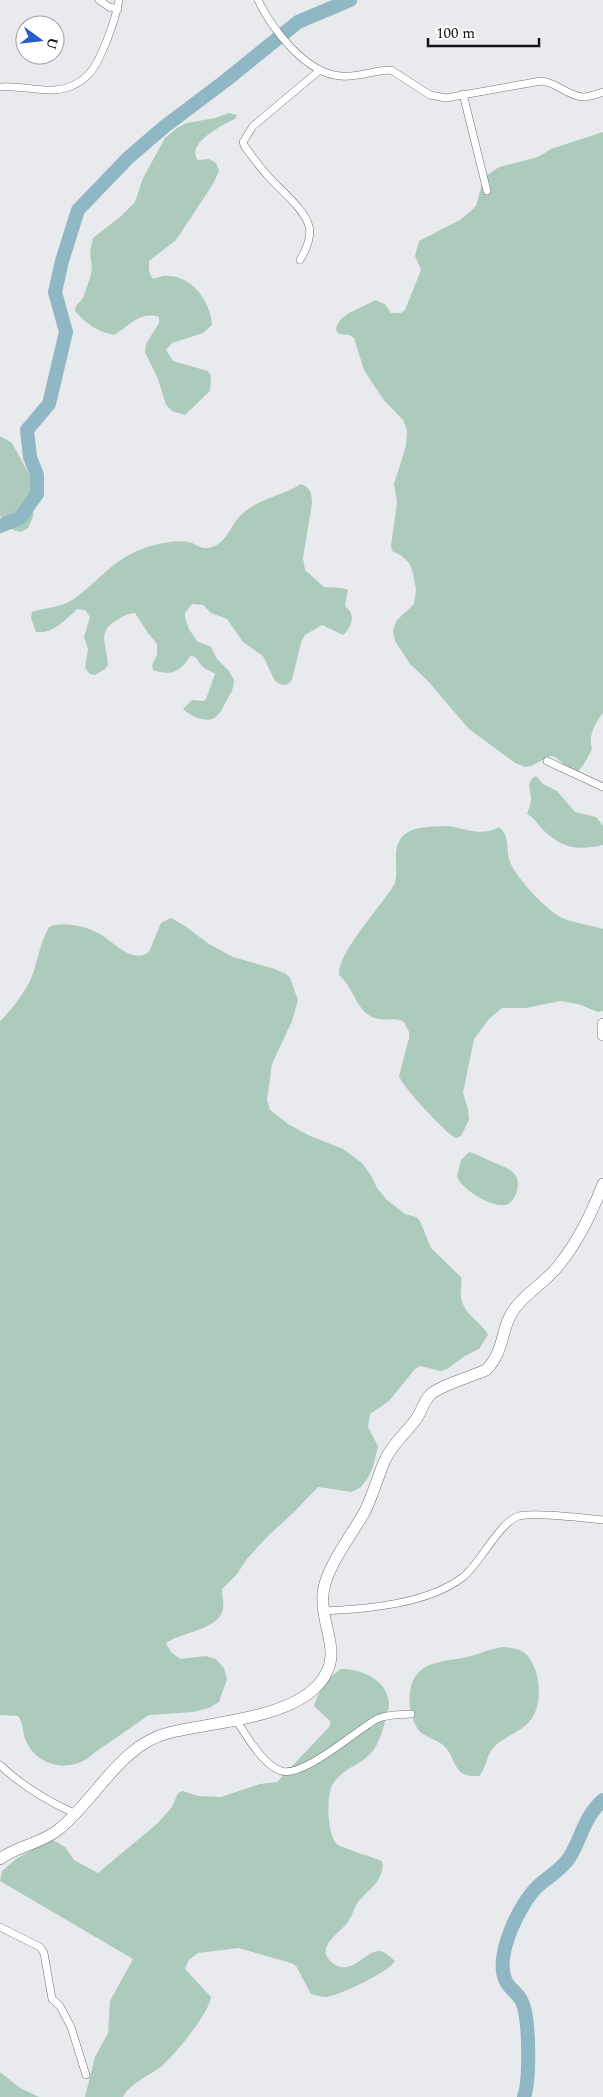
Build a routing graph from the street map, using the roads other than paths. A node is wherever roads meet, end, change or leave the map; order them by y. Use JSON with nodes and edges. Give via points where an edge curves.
{"nodes":[{"id":1,"x":99,"y":0,"type":"edge"},
{"id":2,"x":119,"y":0,"type":"edge"},
{"id":3,"x":258,"y":0,"type":"edge"},
{"id":4,"x":118,"y":9,"type":"junction"},
{"id":5,"x":320,"y":70,"type":"junction"},
{"id":6,"x":0,"y":87,"type":"edge"},
{"id":7,"x":603,"y":92,"type":"edge"},
{"id":8,"x":463,"y":94,"type":"junction"},
{"id":9,"x":487,"y":191,"type":"dead end"},
{"id":10,"x":300,"y":260,"type":"dead end"},
{"id":11,"x":547,"y":761,"type":"dead end"},
{"id":12,"x":603,"y":788,"type":"edge"},
{"id":13,"x":603,"y":1024,"type":"edge"},
{"id":14,"x":603,"y":1035,"type":"edge"},
{"id":15,"x":603,"y":1184,"type":"edge"},
{"id":16,"x":603,"y":1520,"type":"edge"},
{"id":17,"x":324,"y":1612,"type":"junction"},
{"id":18,"x":411,"y":1714,"type":"dead end"},
{"id":19,"x":236,"y":1720,"type":"junction"},
{"id":20,"x":0,"y":1765,"type":"edge"},
{"id":21,"x":76,"y":1814,"type":"junction"},
{"id":22,"x":0,"y":1859,"type":"edge"},
{"id":23,"x":0,"y":1927,"type":"edge"},
{"id":24,"x":86,"y":2075,"type":"dead end"}],
"edges":[{"from":1,"to":4,"type":"street"},
{"from":2,"to":4,"type":"street"},
{"from":3,"to":5,"type":"street","via":[[267,19],[294,51]]},
{"from":4,"to":6,"type":"street","via":[[102,51],[90,73],[81,81],[69,88],[54,90]]},
{"from":5,"to":8,"type":"street","via":[[342,77],[391,70],[434,96],[446,98]]},
{"from":5,"to":10,"type":"street","via":[[253,126],[243,142],[309,225],[306,250]]},
{"from":7,"to":8,"type":"street","via":[[583,97],[552,82],[541,81]]},
{"from":8,"to":9,"type":"street"},
{"from":11,"to":12,"type":"street"},
{"from":13,"to":14,"type":"main road"},
{"from":15,"to":17,"type":"main road","via":[[582,1229],[559,1265],[514,1308],[492,1365],[432,1393],[418,1417],[385,1458],[370,1501],[325,1582]]},
{"from":16,"to":17,"type":"street","via":[[518,1516],[502,1529],[464,1576],[451,1585],[433,1593],[374,1608]]},
{"from":17,"to":19,"type":"main road","via":[[332,1656],[330,1669],[319,1685],[278,1709]]},
{"from":18,"to":19,"type":"street","via":[[379,1718],[307,1766],[288,1772],[280,1771],[258,1752]]},
{"from":19,"to":21,"type":"main road","via":[[168,1733],[144,1742]]},
{"from":20,"to":21,"type":"street","via":[[47,1801]]},
{"from":21,"to":22,"type":"main road","via":[[44,1840]]},
{"from":23,"to":24,"type":"street","via":[[40,1947],[44,1953],[52,1999],[60,2006],[71,2027]]}]}
